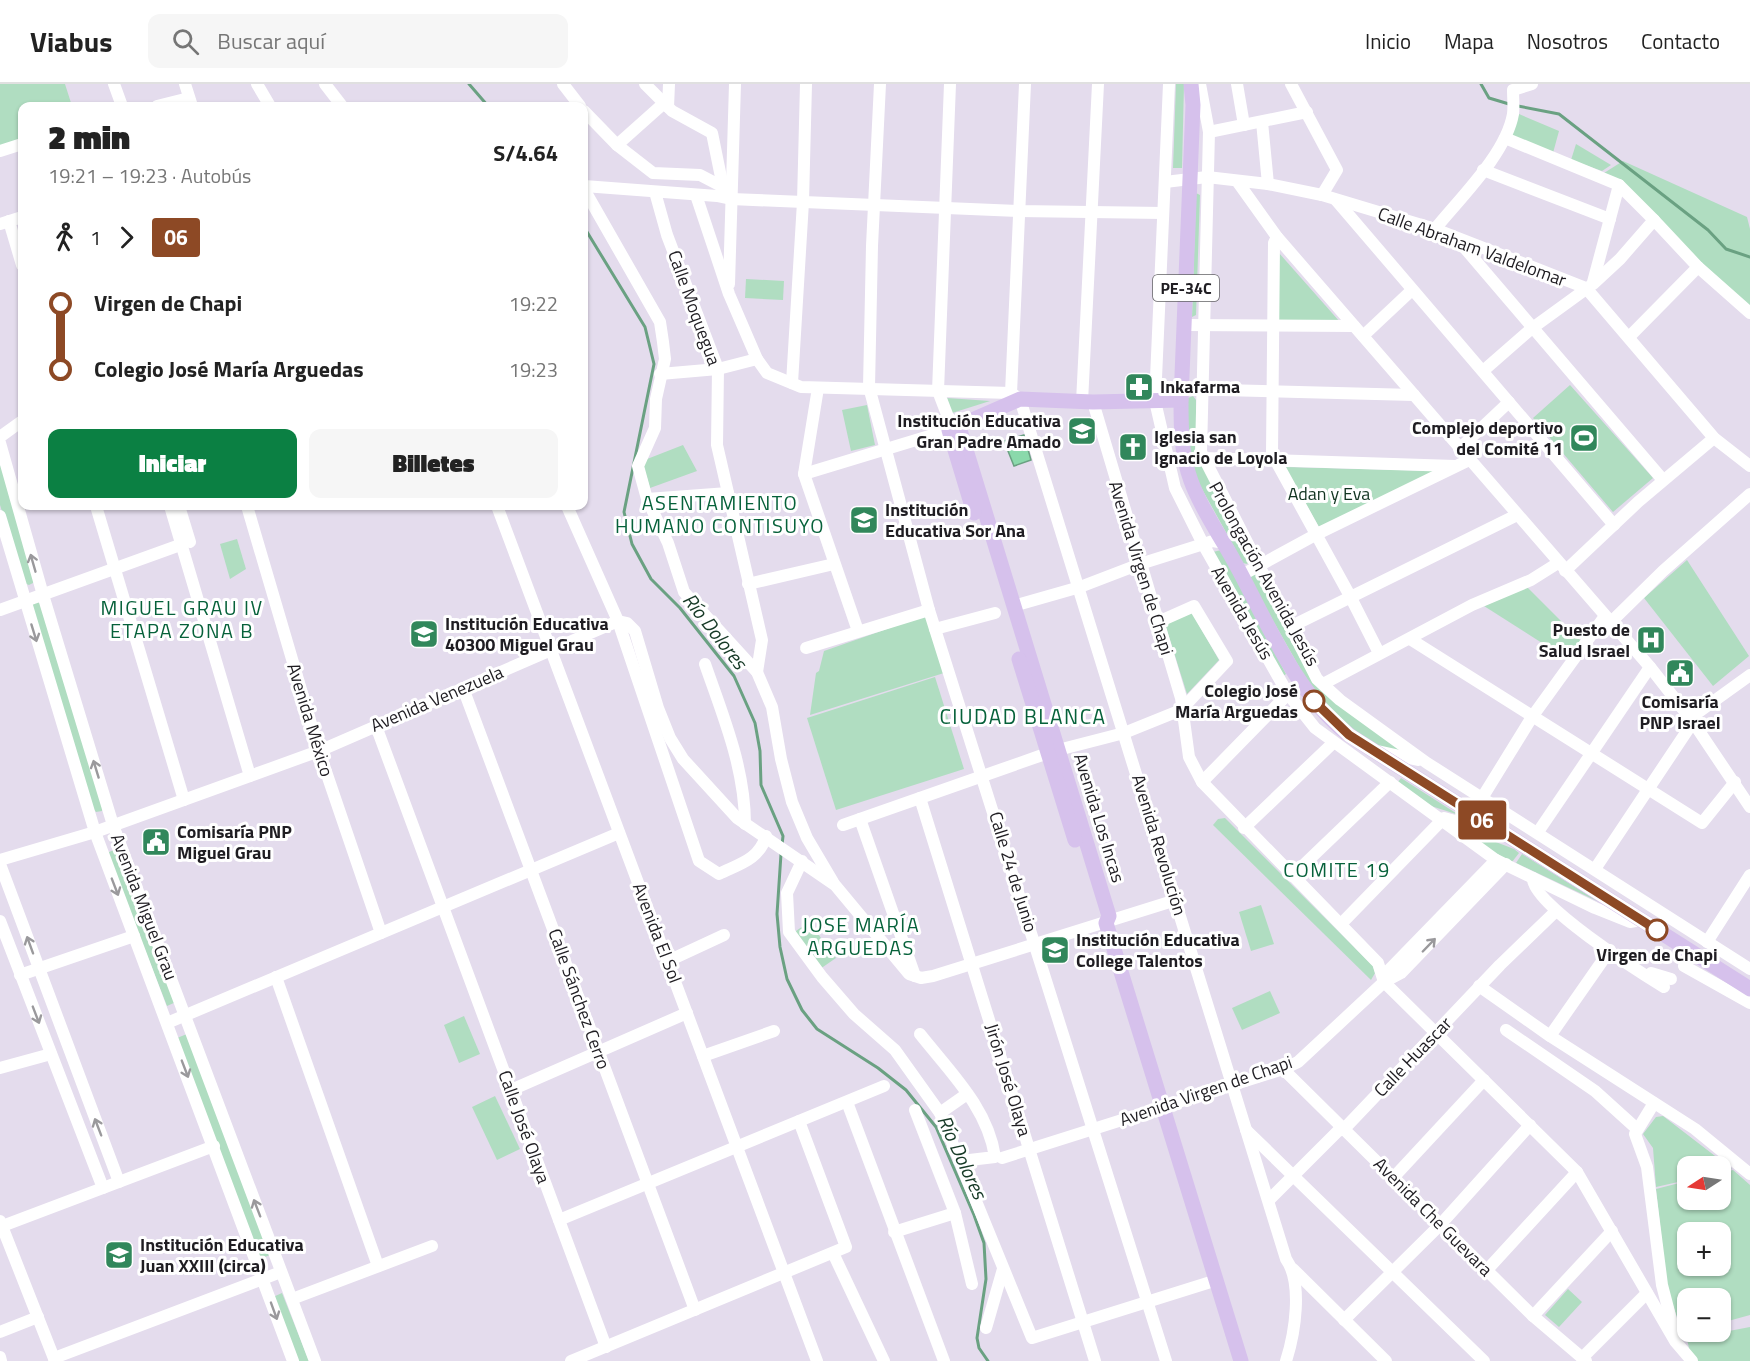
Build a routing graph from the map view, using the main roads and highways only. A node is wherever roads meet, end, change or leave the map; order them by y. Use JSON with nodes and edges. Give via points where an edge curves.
{"nodes":[{"id":1,"x":1191,"y":84,"type":"edge"},
{"id":2,"x":1182,"y":394,"type":"junction"},
{"id":3,"x":952,"y":425,"type":"junction"},
{"id":4,"x":1053,"y":752,"type":"junction"},
{"id":5,"x":1750,"y":988,"type":"edge"},
{"id":6,"x":1241,"y":1361,"type":"edge"}],
"edges":[{"from":1,"to":2,"type":"main road","name":"Prolongación Avenida Jesús","number":"PE-34C"},
{"from":2,"to":3,"type":"main road","via":[[1155,401],[1088,402],[1016,396]]},
{"from":2,"to":5,"type":"main road","name":"Prolongación Avenida Jesús","number":"PE-34C","via":[[1181,436],[1196,491],[1304,687],[1335,724]]},
{"from":3,"to":4,"type":"main road","name":"Avenida Los Incas"},
{"from":3,"to":4,"type":"main road","name":"Avenida Los Incas","via":[[1013,606]]},
{"from":4,"to":6,"type":"main road","name":"Avenida Los Incas","via":[[1109,916],[1106,923]]}]}
